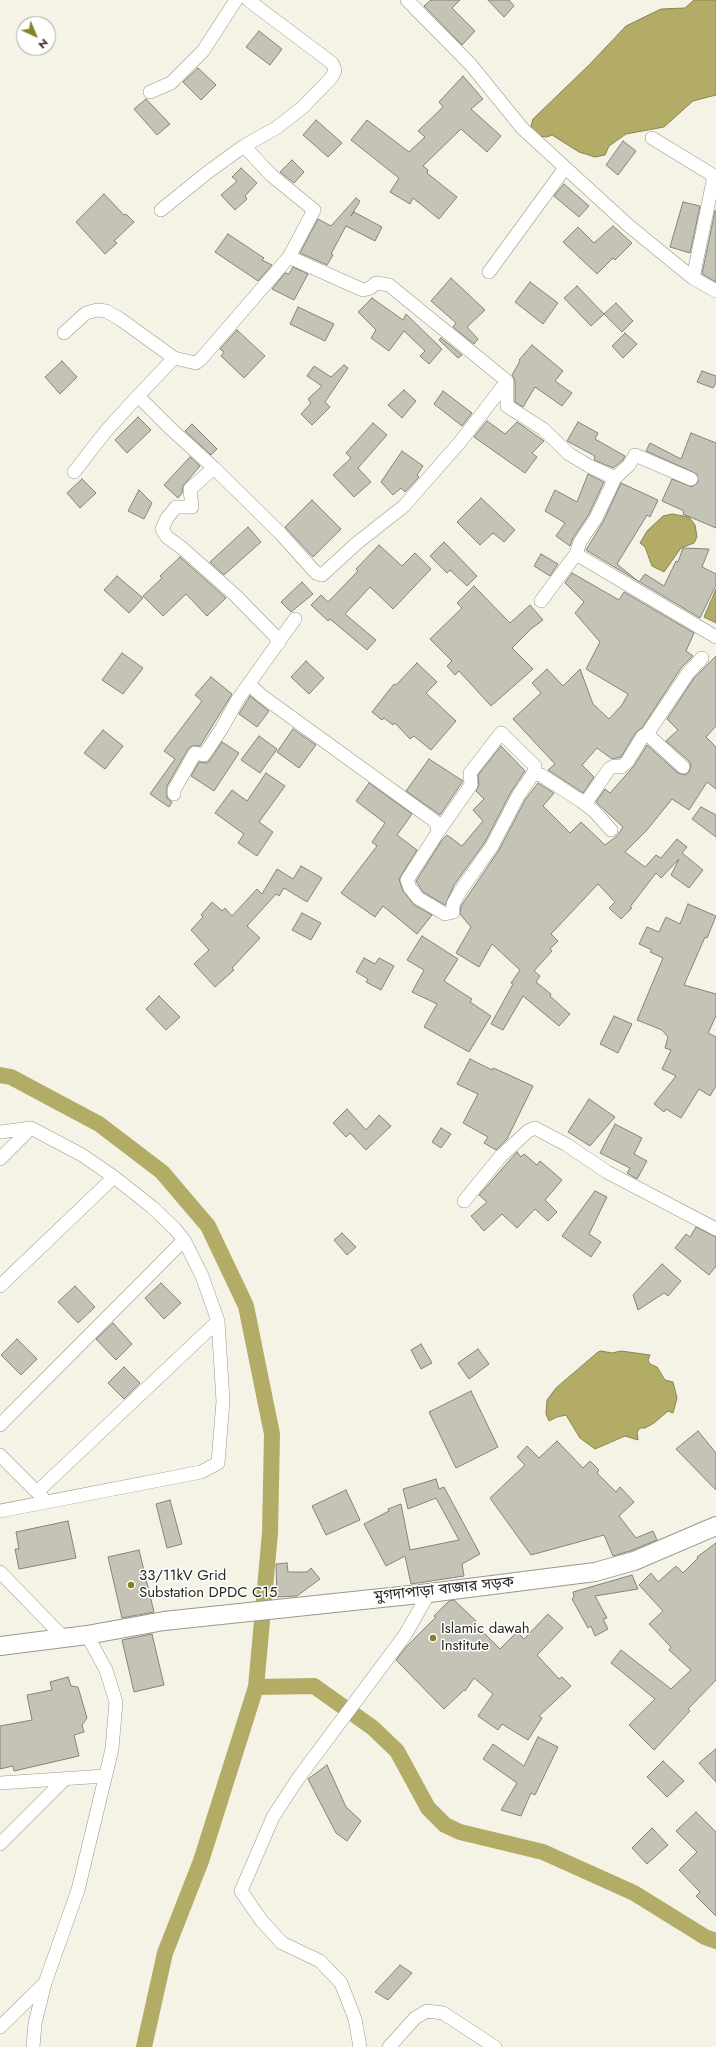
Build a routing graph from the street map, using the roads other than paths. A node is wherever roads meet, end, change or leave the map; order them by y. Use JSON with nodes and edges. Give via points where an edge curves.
{"nodes":[{"id":1,"x":236,"y":0,"type":"edge"},
{"id":2,"x":248,"y":0,"type":"edge"},
{"id":3,"x":407,"y":0,"type":"edge"},
{"id":4,"x":150,"y":92,"type":"dead end"},
{"id":5,"x":652,"y":138,"type":"dead end"},
{"id":6,"x":244,"y":146,"type":"junction"},
{"id":7,"x":565,"y":168,"type":"junction"},
{"id":8,"x":715,"y":177,"type":"edge"},
{"id":9,"x":161,"y":210,"type":"dead end"},
{"id":10,"x":289,"y":257,"type":"junction"},
{"id":11,"x":490,"y":272,"type":"dead end"},
{"id":12,"x":693,"y":278,"type":"junction"},
{"id":13,"x":716,"y":291,"type":"edge"},
{"id":14,"x":64,"y":333,"type":"dead end"},
{"id":15,"x":174,"y":358,"type":"junction"},
{"id":16,"x":507,"y":381,"type":"junction"},
{"id":17,"x":138,"y":396,"type":"junction"},
{"id":18,"x":214,"y":468,"type":"junction"},
{"id":19,"x":74,"y":472,"type":"dead end"},
{"id":20,"x":615,"y":478,"type":"junction"},
{"id":21,"x":690,"y":479,"type":"dead end"},
{"id":22,"x":576,"y":554,"type":"junction"},
{"id":23,"x":541,"y":602,"type":"dead end"},
{"id":24,"x":295,"y":619,"type":"dead end"},
{"id":25,"x":716,"y":637,"type":"edge"},
{"id":26,"x":279,"y":643,"type":"junction"},
{"id":27,"x":702,"y":658,"type":"dead end"},
{"id":28,"x":249,"y":684,"type":"junction"},
{"id":29,"x":647,"y":734,"type":"junction"},
{"id":30,"x":683,"y":767,"type":"dead end"},
{"id":31,"x":533,"y":774,"type":"junction"},
{"id":32,"x":174,"y":794,"type":"dead end"},
{"id":33,"x":586,"y":804,"type":"junction"},
{"id":34,"x":611,"y":830,"type":"dead end"},
{"id":35,"x":438,"y":832,"type":"junction"},
{"id":36,"x":31,"y":1128,"type":"junction"},
{"id":37,"x":0,"y":1132,"type":"edge"},
{"id":38,"x":0,"y":1159,"type":"edge"},
{"id":39,"x":114,"y":1177,"type":"junction"},
{"id":40,"x":464,"y":1201,"type":"dead end"},
{"id":41,"x":716,"y":1229,"type":"edge"},
{"id":42,"x":184,"y":1240,"type":"junction"},
{"id":43,"x":0,"y":1286,"type":"edge"},
{"id":44,"x":218,"y":1321,"type":"junction"},
{"id":45,"x":0,"y":1425,"type":"edge"},
{"id":46,"x":0,"y":1455,"type":"edge"},
{"id":47,"x":37,"y":1492,"type":"junction"},
{"id":48,"x":48,"y":1502,"type":"junction"},
{"id":49,"x":0,"y":1511,"type":"edge"},
{"id":50,"x":716,"y":1526,"type":"edge"},
{"id":51,"x":0,"y":1572,"type":"edge"},
{"id":52,"x":429,"y":1593,"type":"junction"},
{"id":53,"x":87,"y":1635,"type":"junction"},
{"id":54,"x":64,"y":1638,"type":"junction"},
{"id":55,"x":0,"y":1646,"type":"edge"},
{"id":56,"x":105,"y":1776,"type":"junction"},
{"id":57,"x":64,"y":1780,"type":"junction"},
{"id":58,"x":0,"y":1783,"type":"edge"},
{"id":59,"x":0,"y":1844,"type":"edge"},
{"id":60,"x":45,"y":1983,"type":"junction"},
{"id":61,"x":0,"y":2027,"type":"edge"},
{"id":62,"x":33,"y":2047,"type":"edge"},
{"id":63,"x":360,"y":2047,"type":"edge"},
{"id":64,"x":389,"y":2047,"type":"edge"},
{"id":65,"x":495,"y":2047,"type":"edge"}],
"edges":[{"from":1,"to":4,"type":"street","via":[[203,52],[171,83]]},
{"from":2,"to":6,"type":"street","via":[[332,63],[335,70],[302,108],[276,128]]},
{"from":3,"to":7,"type":"street","via":[[471,65],[522,128]]},
{"from":5,"to":8,"type":"street"},
{"from":6,"to":9,"type":"street"},
{"from":6,"to":10,"type":"street","via":[[270,175],[314,210]]},
{"from":7,"to":11,"type":"street"},
{"from":7,"to":12,"type":"street","via":[[629,226]]},
{"from":8,"to":12,"type":"street"},
{"from":10,"to":15,"type":"street","via":[[201,359],[189,362]]},
{"from":10,"to":16,"type":"street","via":[[363,290],[376,283],[389,285]]},
{"from":12,"to":13,"type":"street"},
{"from":14,"to":15,"type":"street","via":[[86,313],[106,311]]},
{"from":15,"to":17,"type":"street"},
{"from":16,"to":18,"type":"street","via":[[460,442],[404,506],[322,575],[316,572]]},
{"from":16,"to":20,"type":"street","via":[[508,406],[543,429],[569,454]]},
{"from":17,"to":18,"type":"street"},
{"from":17,"to":19,"type":"street"},
{"from":18,"to":26,"type":"street","via":[[190,489],[192,507],[176,507],[162,529],[166,537],[236,596]]},
{"from":20,"to":21,"type":"street","via":[[629,466],[635,455]]},
{"from":20,"to":22,"type":"street"},
{"from":22,"to":23,"type":"street"},
{"from":22,"to":25,"type":"street"},
{"from":24,"to":26,"type":"street"},
{"from":26,"to":28,"type":"street"},
{"from":27,"to":29,"type":"street","via":[[688,673]]},
{"from":28,"to":32,"type":"street","via":[[204,755],[196,753]]},
{"from":28,"to":35,"type":"street","via":[[436,822]]},
{"from":29,"to":30,"type":"street"},
{"from":29,"to":33,"type":"street","via":[[643,736],[627,762],[621,767],[614,766],[609,769]]},
{"from":31,"to":33,"type":"street","via":[[542,775]]},
{"from":31,"to":35,"type":"street","via":[[535,766],[501,733],[470,774],[471,785]]},
{"from":31,"to":35,"type":"street","via":[[518,796],[492,846],[461,890],[453,904],[453,912],[445,914],[418,898],[407,880]]},
{"from":33,"to":34,"type":"street"},
{"from":36,"to":37,"type":"street"},
{"from":36,"to":38,"type":"street"},
{"from":36,"to":39,"type":"street","via":[[82,1155]]},
{"from":39,"to":42,"type":"street","via":[[152,1207]]},
{"from":39,"to":43,"type":"street"},
{"from":40,"to":41,"type":"street","via":[[501,1156],[528,1131],[535,1128],[567,1145],[607,1172]]},
{"from":42,"to":44,"type":"street","via":[[202,1276]]},
{"from":42,"to":45,"type":"street"},
{"from":44,"to":47,"type":"street"},
{"from":44,"to":48,"type":"street","via":[[223,1401],[218,1463],[201,1472]]},
{"from":46,"to":47,"type":"street"},
{"from":47,"to":48,"type":"street"},
{"from":48,"to":49,"type":"street"},
{"from":50,"to":52,"type":"street","name":"মুগদাপাড়া বাজার সড়ক","via":[[634,1561],[595,1572]]},
{"from":51,"to":54,"type":"street"},
{"from":52,"to":53,"type":"street","name":"মুগদাপাড়া বাজার সড়ক","via":[[164,1621]]},
{"from":52,"to":63,"type":"street","via":[[405,1635],[297,1780],[273,1817],[241,1891],[261,1920],[282,1943],[320,1961],[342,1983],[355,2019]]},
{"from":53,"to":54,"type":"street","name":"মুগদাপাড়া বাজার সড়ক"},
{"from":53,"to":56,"type":"street","via":[[106,1670],[116,1702],[112,1749]]},
{"from":54,"to":55,"type":"street","name":"মুগদাপাড়া বাজার সড়ক"},
{"from":56,"to":57,"type":"street"},
{"from":56,"to":60,"type":"street","via":[[78,1890]]},
{"from":57,"to":58,"type":"street"},
{"from":57,"to":59,"type":"street"},
{"from":60,"to":61,"type":"street"},
{"from":60,"to":62,"type":"street","via":[[35,2023]]},
{"from":64,"to":65,"type":"street","via":[[415,2018],[428,2011],[443,2013]]}]}
